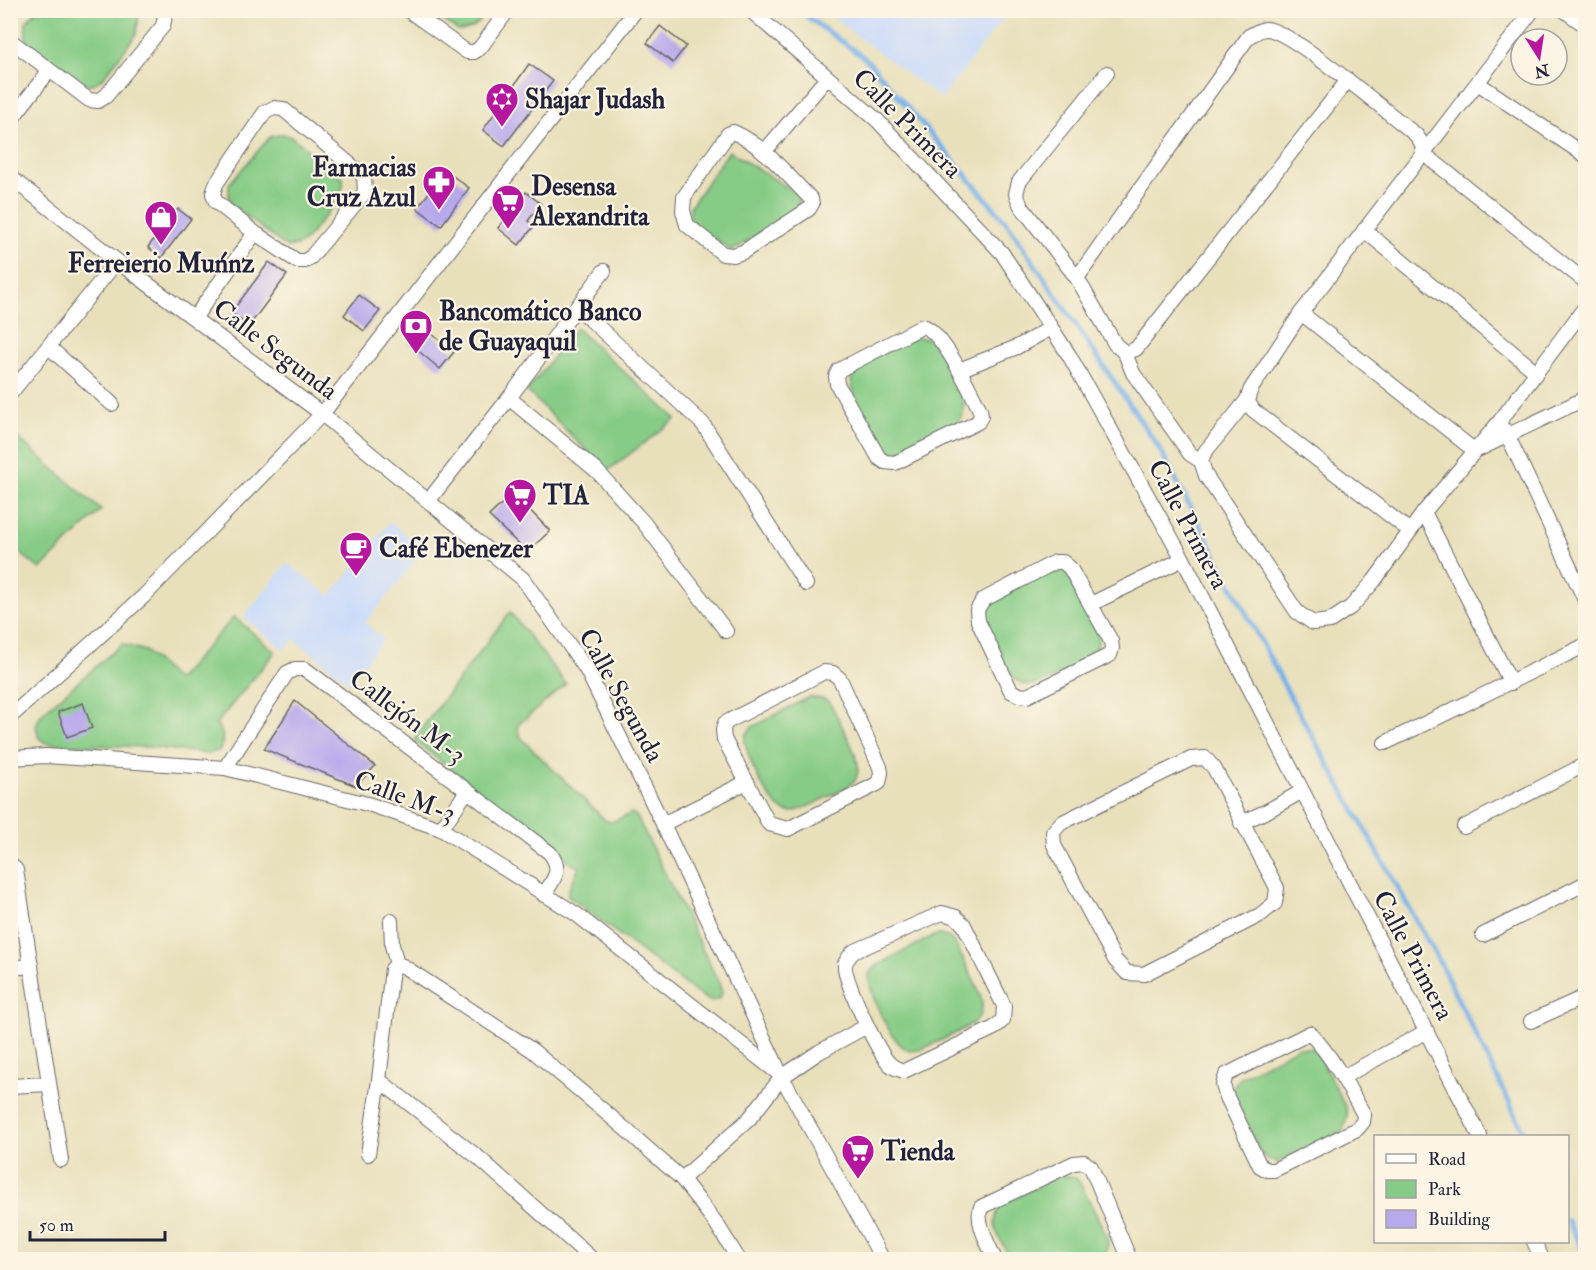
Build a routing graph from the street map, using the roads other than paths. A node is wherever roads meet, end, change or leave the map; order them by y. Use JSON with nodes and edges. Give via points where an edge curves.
{"nodes":[{"id":1,"x":161,"y":10,"type":"edge"},
{"id":2,"x":408,"y":10,"type":"edge"},
{"id":3,"x":508,"y":10,"type":"edge"},
{"id":4,"x":636,"y":10,"type":"edge"},
{"id":5,"x":750,"y":10,"type":"edge"},
{"id":6,"x":1533,"y":10,"type":"edge"},
{"id":7,"x":1564,"y":10,"type":"edge"},
{"id":8,"x":1586,"y":26,"type":"edge"},
{"id":9,"x":10,"y":40,"type":"edge"},
{"id":10,"x":49,"y":70,"type":"junction"},
{"id":11,"x":1107,"y":73,"type":"dead end"},
{"id":12,"x":827,"y":78,"type":"junction"},
{"id":13,"x":1348,"y":80,"type":"junction"},
{"id":14,"x":1479,"y":84,"type":"junction"},
{"id":15,"x":10,"y":121,"type":"edge"},
{"id":16,"x":764,"y":152,"type":"junction"},
{"id":17,"x":1424,"y":154,"type":"junction"},
{"id":18,"x":1586,"y":156,"type":"edge"},
{"id":19,"x":10,"y":177,"type":"edge"},
{"id":20,"x":1364,"y":230,"type":"junction"},
{"id":21,"x":255,"y":233,"type":"junction"},
{"id":22,"x":117,"y":261,"type":"junction"},
{"id":23,"x":604,"y":271,"type":"dead end"},
{"id":24,"x":1077,"y":278,"type":"junction"},
{"id":25,"x":1586,"y":282,"type":"edge"},
{"id":26,"x":1586,"y":306,"type":"edge"},
{"id":27,"x":578,"y":308,"type":"junction"},
{"id":28,"x":1301,"y":313,"type":"junction"},
{"id":29,"x":195,"y":317,"type":"junction"},
{"id":30,"x":1050,"y":328,"type":"junction"},
{"id":31,"x":49,"y":346,"type":"junction"},
{"id":32,"x":1125,"y":353,"type":"junction"},
{"id":33,"x":959,"y":370,"type":"junction"},
{"id":34,"x":1535,"y":372,"type":"junction"},
{"id":35,"x":10,"y":394,"type":"edge"},
{"id":36,"x":509,"y":398,"type":"junction"},
{"id":37,"x":1586,"y":398,"type":"edge"},
{"id":38,"x":1247,"y":400,"type":"junction"},
{"id":39,"x":112,"y":404,"type":"dead end"},
{"id":40,"x":322,"y":414,"type":"junction"},
{"id":41,"x":1500,"y":421,"type":"junction"},
{"id":42,"x":1509,"y":435,"type":"junction"},
{"id":43,"x":1475,"y":451,"type":"junction"},
{"id":44,"x":1201,"y":461,"type":"junction"},
{"id":45,"x":429,"y":500,"type":"junction"},
{"id":46,"x":1424,"y":512,"type":"junction"},
{"id":47,"x":1410,"y":531,"type":"junction"},
{"id":48,"x":1183,"y":559,"type":"junction"},
{"id":49,"x":806,"y":584,"type":"dead end"},
{"id":50,"x":1586,"y":602,"type":"edge"},
{"id":51,"x":1091,"y":604,"type":"junction"},
{"id":52,"x":726,"y":631,"type":"dead end"},
{"id":53,"x":1586,"y":645,"type":"edge"},
{"id":54,"x":1511,"y":683,"type":"junction"},
{"id":55,"x":10,"y":717,"type":"edge"},
{"id":56,"x":1385,"y":743,"type":"dead end"},
{"id":57,"x":10,"y":758,"type":"edge"},
{"id":58,"x":1586,"y":764,"type":"edge"},
{"id":59,"x":225,"y":768,"type":"junction"},
{"id":60,"x":747,"y":782,"type":"junction"},
{"id":61,"x":467,"y":791,"type":"junction"},
{"id":62,"x":1301,"y":792,"type":"junction"},
{"id":63,"x":1241,"y":823,"type":"junction"},
{"id":64,"x":663,"y":824,"type":"junction"},
{"id":65,"x":1464,"y":827,"type":"dead end"},
{"id":66,"x":441,"y":830,"type":"junction"},
{"id":67,"x":10,"y":864,"type":"edge"},
{"id":68,"x":1586,"y":884,"type":"edge"},
{"id":69,"x":544,"y":895,"type":"junction"},
{"id":70,"x":391,"y":921,"type":"dead end"},
{"id":71,"x":1483,"y":935,"type":"dead end"},
{"id":72,"x":397,"y":965,"type":"junction"},
{"id":73,"x":31,"y":966,"type":"junction"},
{"id":74,"x":10,"y":968,"type":"edge"},
{"id":75,"x":1586,"y":996,"type":"edge"},
{"id":76,"x":1532,"y":1021,"type":"dead end"},
{"id":77,"x":867,"y":1026,"type":"junction"},
{"id":78,"x":1427,"y":1031,"type":"junction"},
{"id":79,"x":782,"y":1077,"type":"junction"},
{"id":80,"x":1343,"y":1077,"type":"junction"},
{"id":81,"x":379,"y":1080,"type":"junction"},
{"id":82,"x":49,"y":1084,"type":"junction"},
{"id":83,"x":10,"y":1086,"type":"edge"},
{"id":84,"x":1479,"y":1135,"type":"edge"},
{"id":85,"x":368,"y":1154,"type":"dead end"},
{"id":86,"x":61,"y":1160,"type":"dead end"},
{"id":87,"x":681,"y":1179,"type":"junction"},
{"id":88,"x":1534,"y":1243,"type":"edge"},
{"id":89,"x":593,"y":1260,"type":"edge"},
{"id":90,"x":740,"y":1260,"type":"edge"},
{"id":91,"x":883,"y":1260,"type":"edge"},
{"id":92,"x":995,"y":1260,"type":"edge"},
{"id":93,"x":1130,"y":1260,"type":"edge"},
{"id":94,"x":1543,"y":1260,"type":"edge"}],
"edges":[{"from":1,"to":10,"type":"street","via":[[165,16],[163,26],[98,101],[89,100]]},
{"from":2,"to":3,"type":"street","via":[[467,52],[474,52]]},
{"from":4,"to":40,"type":"street"},
{"from":5,"to":12,"type":"street","name":"Calle Primera"},
{"from":6,"to":14,"type":"street"},
{"from":7,"to":8,"type":"street"},
{"from":9,"to":10,"type":"street"},
{"from":10,"to":15,"type":"street"},
{"from":11,"to":24,"type":"street","via":[[1019,182],[1016,194],[1021,206]]},
{"from":12,"to":16,"type":"street"},
{"from":12,"to":30,"type":"street","name":"Calle Primera","via":[[878,122],[1002,253]]},
{"from":13,"to":17,"type":"street","via":[[1416,135]]},
{"from":13,"to":24,"type":"street","via":[[1281,33],[1264,29],[1249,36]]},
{"from":13,"to":32,"type":"street","via":[[1136,349]]},
{"from":14,"to":17,"type":"street"},
{"from":14,"to":18,"type":"street"},
{"from":16,"to":16,"type":"street","via":[[812,204],[809,210],[742,252],[723,254],[687,225],[684,197],[728,134],[742,136]]},
{"from":17,"to":20,"type":"street"},
{"from":17,"to":25,"type":"street"},
{"from":19,"to":22,"type":"street","name":"Calle Segunda"},
{"from":20,"to":28,"type":"street"},
{"from":20,"to":34,"type":"street"},
{"from":21,"to":21,"type":"street","via":[[297,261],[305,261],[365,192],[364,176],[283,109],[265,112],[213,194],[216,201]]},
{"from":21,"to":29,"type":"street"},
{"from":22,"to":29,"type":"street","name":"Calle Segunda"},
{"from":22,"to":31,"type":"street"},
{"from":23,"to":27,"type":"street"},
{"from":24,"to":32,"type":"street","via":[[1115,344]]},
{"from":26,"to":34,"type":"street"},
{"from":27,"to":36,"type":"street"},
{"from":27,"to":49,"type":"street","via":[[703,424]]},
{"from":28,"to":38,"type":"street"},
{"from":28,"to":43,"type":"street"},
{"from":29,"to":40,"type":"street","name":"Calle Segunda"},
{"from":30,"to":33,"type":"street","via":[[1017,347]]},
{"from":30,"to":48,"type":"street","name":"Calle Primera"},
{"from":31,"to":35,"type":"street"},
{"from":31,"to":39,"type":"street"},
{"from":32,"to":44,"type":"street","via":[[1133,373],[1190,454]]},
{"from":33,"to":33,"type":"street","via":[[980,410],[978,422],[895,463],[879,458],[836,376],[839,370],[923,326],[935,332]]},
{"from":34,"to":41,"type":"street"},
{"from":36,"to":45,"type":"street"},
{"from":36,"to":52,"type":"street","via":[[597,471],[644,523]]},
{"from":37,"to":42,"type":"street"},
{"from":38,"to":44,"type":"street"},
{"from":38,"to":47,"type":"street","via":[[1253,410]]},
{"from":40,"to":45,"type":"street","name":"Calle Segunda"},
{"from":40,"to":55,"type":"street","via":[[144,596]]},
{"from":41,"to":42,"type":"street"},
{"from":41,"to":43,"type":"street"},
{"from":42,"to":43,"type":"street"},
{"from":42,"to":50,"type":"street"},
{"from":43,"to":46,"type":"street"},
{"from":44,"to":47,"type":"street","via":[[1206,476],[1297,612],[1313,623],[1330,621],[1351,607]]},
{"from":45,"to":64,"type":"street","name":"Calle Segunda","via":[[524,579],[586,669]]},
{"from":46,"to":47,"type":"street"},
{"from":46,"to":54,"type":"street"},
{"from":48,"to":51,"type":"street"},
{"from":48,"to":62,"type":"street","name":"Calle Primera"},
{"from":51,"to":51,"type":"street","via":[[1111,641],[1110,655],[1027,696],[1011,691],[978,621],[977,610],[983,600],[1055,562],[1063,562]]},
{"from":53,"to":54,"type":"street"},
{"from":54,"to":56,"type":"street"},
{"from":57,"to":59,"type":"street","name":"Calle M-3","via":[[46,756]]},
{"from":58,"to":65,"type":"street"},
{"from":59,"to":61,"type":"street","name":"Callejón M-3","via":[[286,673],[305,669]]},
{"from":59,"to":66,"type":"street","name":"Calle M-3","via":[[371,805]]},
{"from":60,"to":60,"type":"street","via":[[769,824],[788,828],[879,783],[880,767],[840,679],[833,673],[824,672],[725,723],[724,739]]},
{"from":60,"to":64,"type":"street"},
{"from":61,"to":66,"type":"street"},
{"from":61,"to":69,"type":"street","name":"Callejón M-3","via":[[550,853],[557,871]]},
{"from":62,"to":63,"type":"street"},
{"from":62,"to":78,"type":"street","name":"Calle Primera"},
{"from":63,"to":63,"type":"street","via":[[1214,768],[1205,758],[1191,759],[1061,824],[1053,832],[1054,845],[1115,960],[1127,973],[1144,974],[1260,915],[1275,903],[1277,888]]},
{"from":64,"to":79,"type":"street","name":"Calle Segunda"},
{"from":66,"to":69,"type":"street","name":"Calle M-3"},
{"from":67,"to":73,"type":"street","via":[[16,870]]},
{"from":68,"to":71,"type":"street"},
{"from":69,"to":79,"type":"street","name":"Calle M-3","via":[[576,914]]},
{"from":70,"to":72,"type":"street"},
{"from":72,"to":81,"type":"street","via":[[392,969]]},
{"from":72,"to":87,"type":"street","via":[[532,1050]]},
{"from":73,"to":74,"type":"street"},
{"from":73,"to":82,"type":"street"},
{"from":75,"to":76,"type":"street"},
{"from":77,"to":77,"type":"street","via":[[886,1060],[904,1071],[1003,1020],[1004,1006],[964,925],[956,917],[942,913],[853,952],[845,963],[845,973]]},
{"from":77,"to":79,"type":"street"},
{"from":78,"to":80,"type":"street"},
{"from":78,"to":84,"type":"street","name":"Calle Primera"},
{"from":79,"to":87,"type":"street","via":[[749,1119]]},
{"from":79,"to":91,"type":"street","name":"Calle Segunda"},
{"from":80,"to":80,"type":"street","via":[[1364,1115],[1357,1129],[1274,1170],[1260,1166],[1226,1095],[1226,1075],[1310,1033]]},
{"from":81,"to":85,"type":"street"},
{"from":81,"to":89,"type":"street","via":[[479,1158]]},
{"from":82,"to":83,"type":"street"},
{"from":82,"to":86,"type":"street"},
{"from":87,"to":90,"type":"street"},
{"from":88,"to":94,"type":"street"},
{"from":92,"to":93,"type":"street","via":[[980,1222],[981,1207],[1074,1163],[1084,1162],[1091,1167]]}]}
